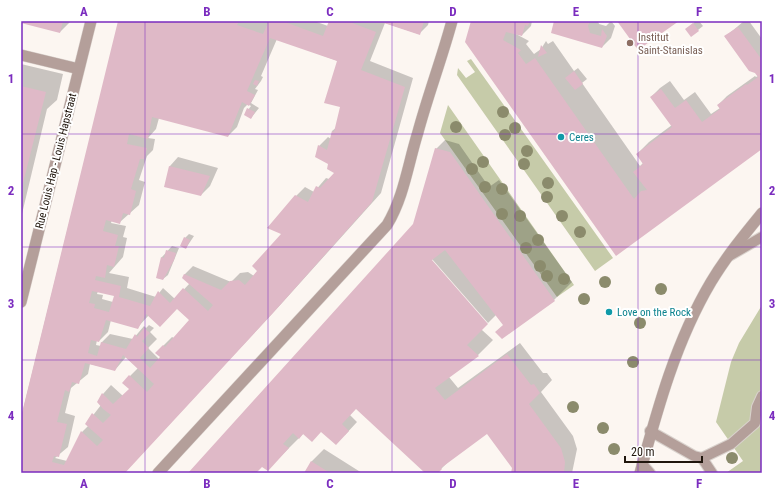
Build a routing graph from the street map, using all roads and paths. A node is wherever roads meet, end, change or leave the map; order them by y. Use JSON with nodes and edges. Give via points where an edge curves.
{"nodes":[{"id":1,"x":91,"y":21,"type":"edge"},
{"id":2,"x":452,"y":21,"type":"edge"},
{"id":3,"x":21,"y":55,"type":"edge"},
{"id":4,"x":79,"y":69,"type":"junction"},
{"id":5,"x":762,"y":213,"type":"edge"},
{"id":6,"x":762,"y":237,"type":"edge"},
{"id":7,"x":729,"y":256,"type":"junction"},
{"id":8,"x":21,"y":302,"type":"edge"},
{"id":9,"x":762,"y":396,"type":"edge"},
{"id":10,"x":650,"y":431,"type":"junction"},
{"id":11,"x":702,"y":458,"type":"junction"},
{"id":12,"x":641,"y":469,"type":"edge"},
{"id":13,"x":158,"y":473,"type":"edge"},
{"id":14,"x":650,"y":473,"type":"edge"},
{"id":15,"x":712,"y":473,"type":"edge"}],
"edges":[{"from":1,"to":4,"type":"street","name":"Rue Louis Hap - Louis Hapstraat"},
{"from":2,"to":13,"type":"street","via":[[397,209],[387,225]]},
{"from":3,"to":4,"type":"street"},
{"from":4,"to":8,"type":"street","name":"Rue Louis Hap - Louis Hapstraat"},
{"from":5,"to":7,"type":"street"},
{"from":6,"to":7,"type":"lane"},
{"from":7,"to":10,"type":"street","via":[[711,282],[685,331]]},
{"from":9,"to":11,"type":"lane","via":[[757,407],[755,423],[731,444]]},
{"from":10,"to":11,"type":"lane"},
{"from":10,"to":12,"type":"street"},
{"from":11,"to":15,"type":"lane"},
{"from":12,"to":14,"type":"lane"}]}
